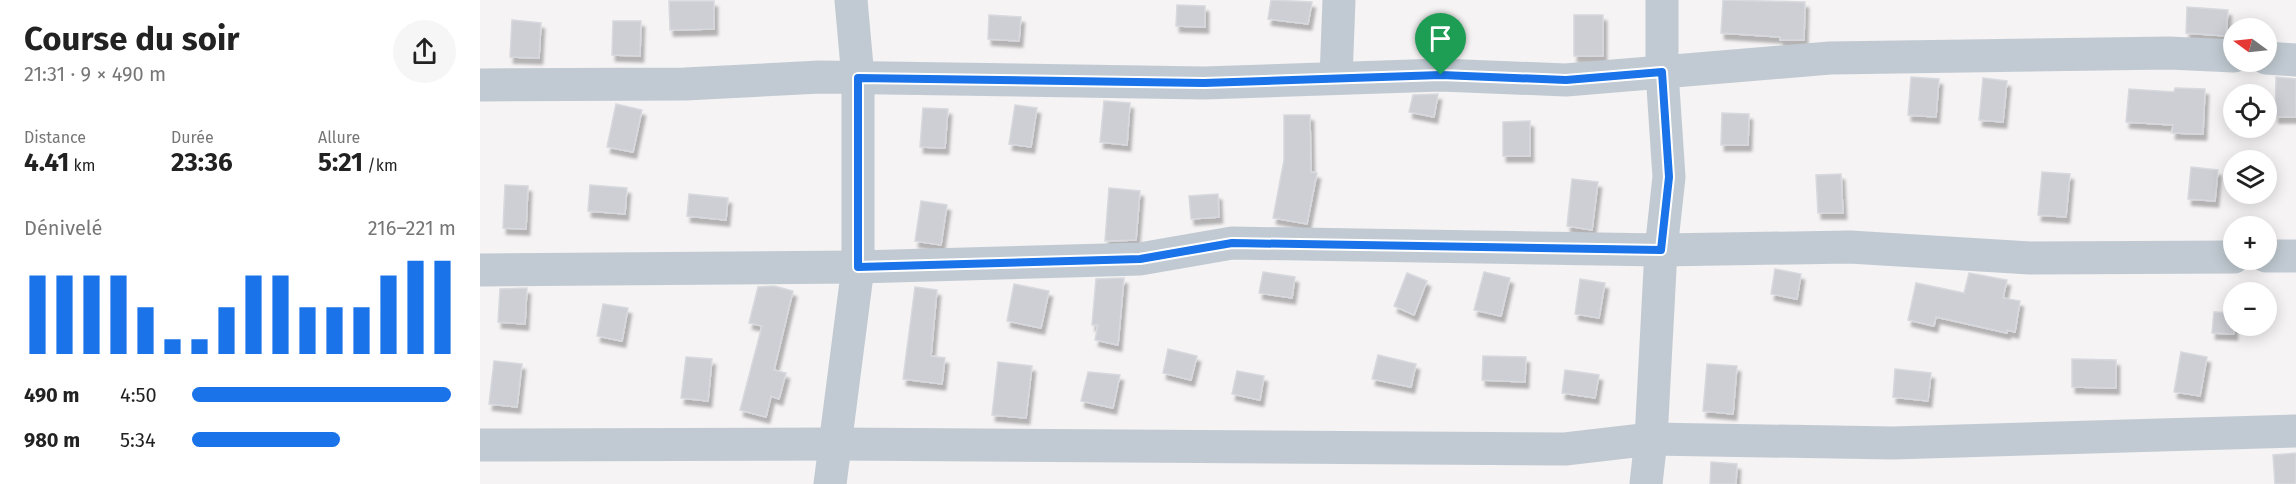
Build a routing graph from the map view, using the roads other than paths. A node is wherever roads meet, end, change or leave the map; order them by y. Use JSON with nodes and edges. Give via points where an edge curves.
{"nodes":[{"id":1,"x":851,"y":0,"type":"edge"},
{"id":2,"x":1339,"y":0,"type":"edge"},
{"id":3,"x":1662,"y":0,"type":"edge"},
{"id":4,"x":2223,"y":55,"type":"edge"},
{"id":5,"x":2277,"y":59,"type":"edge"},
{"id":6,"x":2296,"y":60,"type":"edge"},
{"id":7,"x":1662,"y":72,"type":"junction"},
{"id":8,"x":858,"y":78,"type":"junction"},
{"id":9,"x":1336,"y":78,"type":"junction"},
{"id":10,"x":480,"y":85,"type":"edge"},
{"id":11,"x":1661,"y":250,"type":"junction"},
{"id":12,"x":2277,"y":256,"type":"edge"},
{"id":13,"x":2296,"y":256,"type":"edge"},
{"id":14,"x":2223,"y":257,"type":"edge"},
{"id":15,"x":858,"y":267,"type":"junction"},
{"id":16,"x":480,"y":270,"type":"edge"},
{"id":17,"x":2296,"y":431,"type":"edge"},
{"id":18,"x":1651,"y":440,"type":"junction"},
{"id":19,"x":835,"y":444,"type":"junction"},
{"id":20,"x":480,"y":445,"type":"edge"},
{"id":21,"x":830,"y":484,"type":"edge"},
{"id":22,"x":1646,"y":484,"type":"edge"}],
"edges":[{"from":1,"to":8,"type":"street"},
{"from":2,"to":9,"type":"street"},
{"from":3,"to":7,"type":"street"},
{"from":4,"to":7,"type":"street","via":[[1830,58]]},
{"from":5,"to":6,"type":"street"},
{"from":7,"to":9,"type":"street","via":[[1566,80],[1441,75]]},
{"from":7,"to":11,"type":"street","via":[[1669,177]]},
{"from":8,"to":9,"type":"street","via":[[1204,83]]},
{"from":8,"to":10,"type":"street"},
{"from":8,"to":15,"type":"street"},
{"from":11,"to":14,"type":"street","via":[[1850,247],[2031,258]]},
{"from":11,"to":15,"type":"street","via":[[1232,243],[1140,259]]},
{"from":11,"to":18,"type":"street"},
{"from":12,"to":13,"type":"street"},
{"from":15,"to":16,"type":"street"},
{"from":15,"to":19,"type":"street"},
{"from":17,"to":18,"type":"street","via":[[1893,443]]},
{"from":18,"to":19,"type":"street","via":[[1565,449]]},
{"from":18,"to":22,"type":"street"},
{"from":19,"to":20,"type":"street"},
{"from":19,"to":21,"type":"street"}]}
